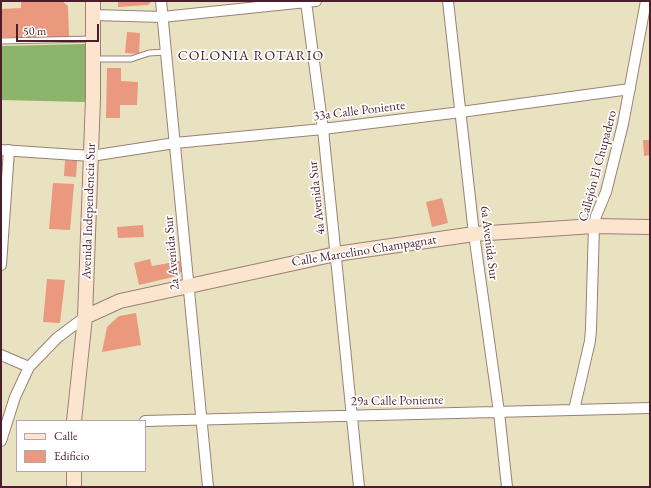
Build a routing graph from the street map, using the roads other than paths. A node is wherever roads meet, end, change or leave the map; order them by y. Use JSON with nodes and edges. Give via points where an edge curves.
{"nodes":[{"id":1,"x":161,"y":1,"type":"edge"},
{"id":2,"x":448,"y":1,"type":"edge"},
{"id":3,"x":646,"y":1,"type":"edge"},
{"id":4,"x":311,"y":2,"type":"edge"},
{"id":5,"x":93,"y":8,"type":"edge"},
{"id":6,"x":162,"y":17,"type":"junction"},
{"id":7,"x":93,"y":39,"type":"junction"},
{"id":8,"x":1,"y":41,"type":"edge"},
{"id":9,"x":166,"y":52,"type":"junction"},
{"id":10,"x":93,"y":59,"type":"junction"},
{"id":11,"x":630,"y":89,"type":"junction"},
{"id":12,"x":461,"y":112,"type":"junction"},
{"id":13,"x":323,"y":129,"type":"junction"},
{"id":14,"x":175,"y":143,"type":"junction"},
{"id":15,"x":5,"y":150,"type":"edge"},
{"id":16,"x":91,"y":156,"type":"junction"},
{"id":17,"x":594,"y":226,"type":"junction"},
{"id":18,"x":650,"y":227,"type":"edge"},
{"id":19,"x":474,"y":234,"type":"junction"},
{"id":20,"x":336,"y":254,"type":"junction"},
{"id":21,"x":1,"y":265,"type":"edge"},
{"id":22,"x":188,"y":286,"type":"junction"},
{"id":23,"x":85,"y":317,"type":"junction"},
{"id":24,"x":1,"y":355,"type":"edge"},
{"id":25,"x":30,"y":367,"type":"junction"},
{"id":26,"x":650,"y":408,"type":"edge"},
{"id":27,"x":574,"y":410,"type":"junction"},
{"id":28,"x":500,"y":412,"type":"junction"},
{"id":29,"x":352,"y":416,"type":"junction"},
{"id":30,"x":74,"y":420,"type":"edge"},
{"id":31,"x":201,"y":420,"type":"junction"},
{"id":32,"x":146,"y":421,"type":"edge"},
{"id":33,"x":1,"y":440,"type":"edge"},
{"id":34,"x":74,"y":472,"type":"edge"},
{"id":35,"x":74,"y":487,"type":"edge"},
{"id":36,"x":208,"y":487,"type":"edge"},
{"id":37,"x":359,"y":487,"type":"edge"},
{"id":38,"x":507,"y":487,"type":"edge"}],
"edges":[{"from":1,"to":6,"type":"street","name":"2a Avenida Sur"},
{"from":2,"to":12,"type":"street","name":"6a Avenida Sur"},
{"from":3,"to":11,"type":"street","name":"Callejón El Chupadero"},
{"from":4,"to":6,"type":"street"},
{"from":4,"to":13,"type":"street","name":"4a Avenida Sur"},
{"from":5,"to":6,"type":"street"},
{"from":5,"to":7,"type":"street","name":"Avenida Independencia Sur"},
{"from":6,"to":9,"type":"street","name":"2a Avenida Sur"},
{"from":7,"to":8,"type":"lane"},
{"from":7,"to":10,"type":"street","name":"Avenida Independencia Sur"},
{"from":9,"to":10,"type":"lane","via":[[149,53],[131,59]]},
{"from":9,"to":14,"type":"street","name":"2a Avenida Sur"},
{"from":10,"to":16,"type":"street","name":"Avenida Independencia Sur"},
{"from":11,"to":12,"type":"street","name":"33a Calle Poniente"},
{"from":11,"to":17,"type":"street","name":"Callejón El Chupadero","via":[[606,192]]},
{"from":12,"to":13,"type":"street","name":"33a Calle Poniente"},
{"from":12,"to":19,"type":"street","name":"6a Avenida Sur"},
{"from":13,"to":14,"type":"street","name":"33a Calle Poniente"},
{"from":13,"to":20,"type":"street","name":"4a Avenida Sur"},
{"from":14,"to":16,"type":"street","name":"33a Calle Poniente"},
{"from":14,"to":22,"type":"street","name":"2a Avenida Sur"},
{"from":15,"to":16,"type":"street","name":"33a Calle Poniente"},
{"from":15,"to":21,"type":"street"},
{"from":16,"to":23,"type":"street","name":"Avenida Independencia Sur"},
{"from":17,"to":18,"type":"street","name":"Calle Marcelino Champagnat"},
{"from":17,"to":19,"type":"street","name":"Calle Marcelino Champagnat"},
{"from":17,"to":27,"type":"street","name":"Callejón El Chupadero","via":[[591,329]]},
{"from":19,"to":20,"type":"street","name":"Calle Marcelino Champagnat"},
{"from":19,"to":28,"type":"street","name":"6a Avenida Sur"},
{"from":20,"to":22,"type":"street","name":"Calle Marcelino Champagnat"},
{"from":20,"to":29,"type":"street","name":"4a Avenida Sur"},
{"from":22,"to":23,"type":"street","name":"Calle Marcelino Champagnat","via":[[120,301]]},
{"from":22,"to":31,"type":"street","name":"2a Avenida Sur"},
{"from":23,"to":25,"type":"street","via":[[56,338]]},
{"from":23,"to":30,"type":"street","name":"Avenida Independencia Sur"},
{"from":24,"to":25,"type":"street"},
{"from":25,"to":33,"type":"street","via":[[15,397]]},
{"from":26,"to":27,"type":"street","name":"29a Calle Poniente"},
{"from":27,"to":28,"type":"street","name":"29a Calle Poniente"},
{"from":28,"to":29,"type":"street","name":"29a Calle Poniente"},
{"from":28,"to":38,"type":"street","name":"6a Avenida Sur"},
{"from":29,"to":31,"type":"street","name":"29a Calle Poniente"},
{"from":29,"to":37,"type":"street","name":"4a Avenida Sur"},
{"from":31,"to":32,"type":"street","name":"29a Calle Poniente"},
{"from":31,"to":36,"type":"street","name":"2a Avenida Sur"},
{"from":34,"to":35,"type":"street"}]}
